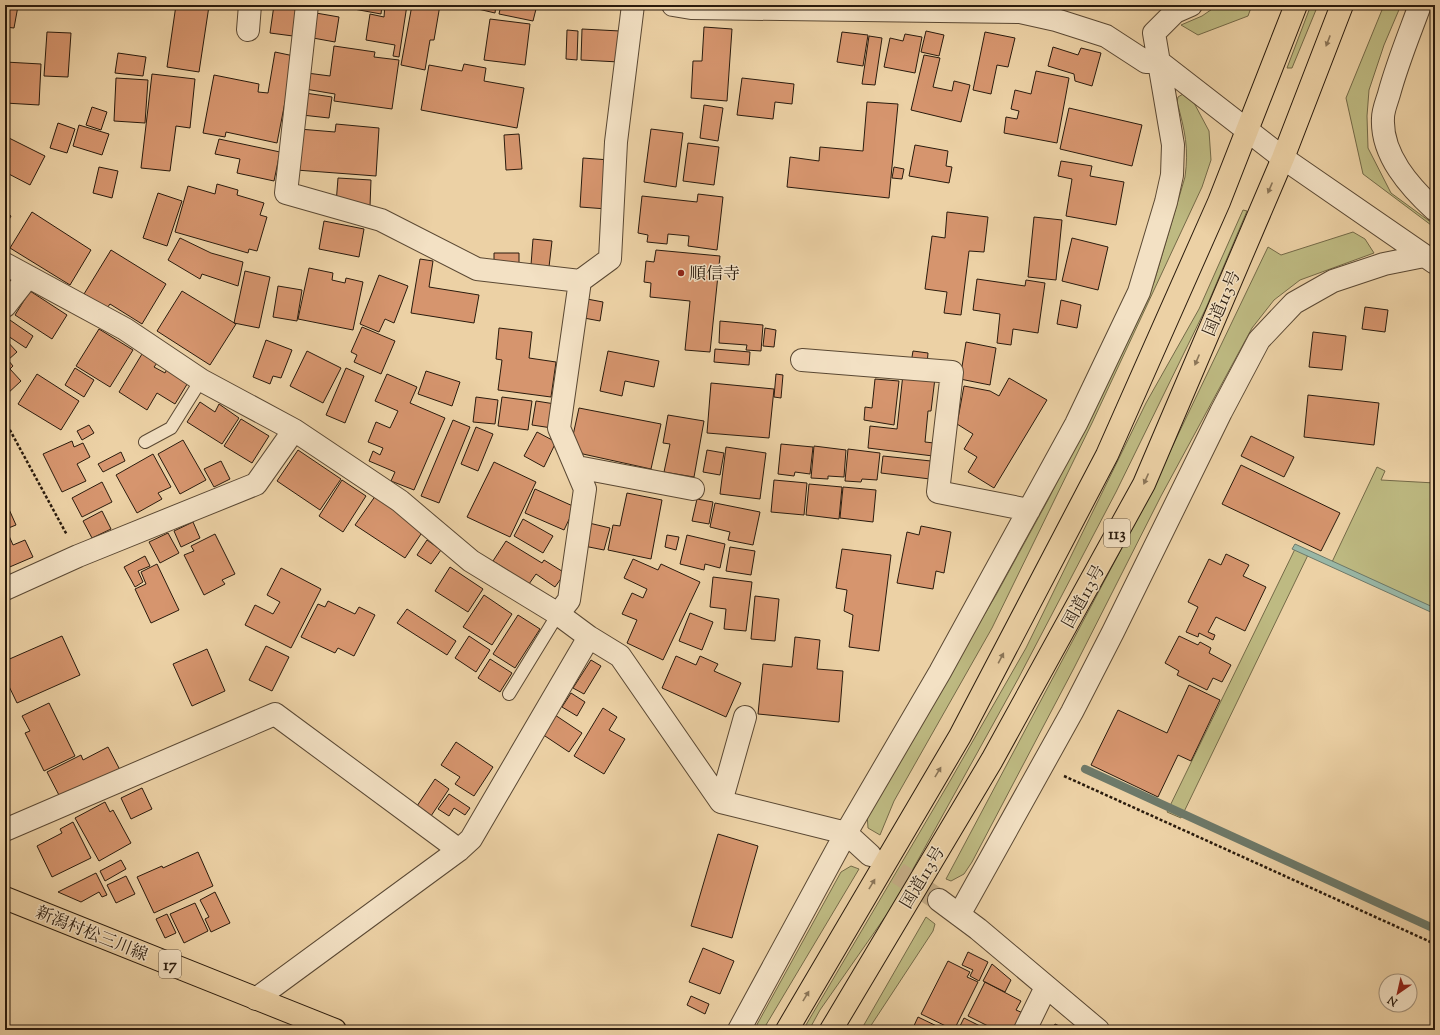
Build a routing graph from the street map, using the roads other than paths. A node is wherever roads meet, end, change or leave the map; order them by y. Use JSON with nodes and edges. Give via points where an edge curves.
{"nodes":[{"id":1,"x":250,"y":5,"type":"edge"},
{"id":2,"x":307,"y":5,"type":"edge"},
{"id":3,"x":633,"y":5,"type":"edge"},
{"id":4,"x":673,"y":5,"type":"edge"},
{"id":5,"x":1191,"y":5,"type":"edge"},
{"id":6,"x":1296,"y":5,"type":"edge"},
{"id":7,"x":1342,"y":5,"type":"edge"},
{"id":8,"x":1420,"y":5,"type":"edge"},
{"id":9,"x":248,"y":30,"type":"dead end"},
{"id":10,"x":1158,"y":61,"type":"junction"},
{"id":11,"x":1248,"y":129,"type":"junction"},
{"id":12,"x":1283,"y":158,"type":"junction"},
{"id":13,"x":1435,"y":210,"type":"edge"},
{"id":14,"x":1429,"y":260,"type":"edge"},
{"id":15,"x":5,"y":264,"type":"edge"},
{"id":16,"x":27,"y":278,"type":"junction"},
{"id":17,"x":580,"y":281,"type":"junction"},
{"id":18,"x":5,"y":306,"type":"edge"},
{"id":19,"x":802,"y":360,"type":"dead end"},
{"id":20,"x":201,"y":380,"type":"junction"},
{"id":21,"x":294,"y":430,"type":"junction"},
{"id":22,"x":144,"y":442,"type":"dead end"},
{"id":23,"x":577,"y":467,"type":"junction"},
{"id":24,"x":693,"y":489,"type":"dead end"},
{"id":25,"x":1029,"y":510,"type":"junction"},
{"id":26,"x":5,"y":589,"type":"edge"},
{"id":27,"x":558,"y":614,"type":"junction"},
{"id":28,"x":589,"y":637,"type":"junction"},
{"id":29,"x":509,"y":694,"type":"dead end"},
{"id":30,"x":745,"y":717,"type":"dead end"},
{"id":31,"x":721,"y":802,"type":"junction"},
{"id":32,"x":5,"y":830,"type":"edge"},
{"id":33,"x":846,"y":834,"type":"junction"},
{"id":34,"x":459,"y":850,"type":"junction"},
{"id":35,"x":870,"y":855,"type":"tunnel mouth"},
{"id":36,"x":5,"y":898,"type":"edge"},
{"id":37,"x":939,"y":900,"type":"tunnel mouth"},
{"id":38,"x":959,"y":915,"type":"junction"},
{"id":39,"x":1046,"y":987,"type":"junction"},
{"id":40,"x":256,"y":999,"type":"junction"},
{"id":41,"x":335,"y":1030,"type":"edge"},
{"id":42,"x":740,"y":1030,"type":"edge"},
{"id":43,"x":786,"y":1030,"type":"edge"},
{"id":44,"x":832,"y":1030,"type":"edge"},
{"id":45,"x":1025,"y":1030,"type":"edge"},
{"id":46,"x":1098,"y":1030,"type":"edge"}],
"edges":[{"from":1,"to":9,"type":"street"},
{"from":2,"to":17,"type":"street","via":[[286,193],[381,220],[477,269]]},
{"from":3,"to":17,"type":"street","via":[[616,142],[610,259]]},
{"from":4,"to":10,"type":"street","via":[[692,8],[1020,12],[1106,36],[1146,62]]},
{"from":5,"to":10,"type":"street","via":[[1175,12],[1154,33]]},
{"from":6,"to":11,"type":"main road"},
{"from":7,"to":12,"type":"main road","name":"国道113号","number":"113","one_way":true},
{"from":8,"to":13,"type":"street","via":[[1395,70],[1383,117],[1385,136],[1391,154],[1410,186]]},
{"from":10,"to":11,"type":"street"},
{"from":10,"to":25,"type":"street","via":[[1172,145],[1172,175],[1166,202],[1138,292],[1076,424]]},
{"from":11,"to":12,"type":"street"},
{"from":43,"to":11,"type":"main road","one_way":true,"via":[[960,736],[1107,455],[1219,202]]},
{"from":12,"to":14,"type":"street"},
{"from":12,"to":44,"type":"main road","name":"国道113号","number":"113","one_way":true,"via":[[1144,484],[992,760]]},
{"from":14,"to":38,"type":"street","via":[[1384,264],[1333,281],[1294,303],[1259,340],[1044,766],[984,867]]},
{"from":15,"to":16,"type":"street"},
{"from":16,"to":18,"type":"street"},
{"from":16,"to":20,"type":"street","via":[[125,330]]},
{"from":17,"to":23,"type":"street","via":[[559,428]]},
{"from":19,"to":25,"type":"street","via":[[952,372],[938,492]]},
{"from":20,"to":21,"type":"street"},
{"from":20,"to":22,"type":"lane","via":[[171,428]]},
{"from":21,"to":26,"type":"street","via":[[256,484],[78,556]]},
{"from":21,"to":27,"type":"street","via":[[400,501],[471,561]]},
{"from":23,"to":24,"type":"street"},
{"from":23,"to":27,"type":"street","via":[[585,489],[568,600]]},
{"from":25,"to":33,"type":"street","via":[[940,672]]},
{"from":27,"to":28,"type":"street"},
{"from":27,"to":29,"type":"lane"},
{"from":28,"to":31,"type":"street","via":[[620,656]]},
{"from":28,"to":34,"type":"street","via":[[471,839]]},
{"from":30,"to":31,"type":"street"},
{"from":31,"to":33,"type":"street"},
{"from":32,"to":34,"type":"street","via":[[275,714]]},
{"from":33,"to":35,"type":"street"},
{"from":33,"to":42,"type":"street"},
{"from":34,"to":40,"type":"street"},
{"from":36,"to":40,"type":"main road","name":"新潟村松三川線","number":"17"},
{"from":37,"to":38,"type":"street"},
{"from":38,"to":39,"type":"street"},
{"from":39,"to":45,"type":"street"},
{"from":39,"to":46,"type":"street"},
{"from":40,"to":41,"type":"main road","name":"新潟村松三川線","number":"17"}]}
